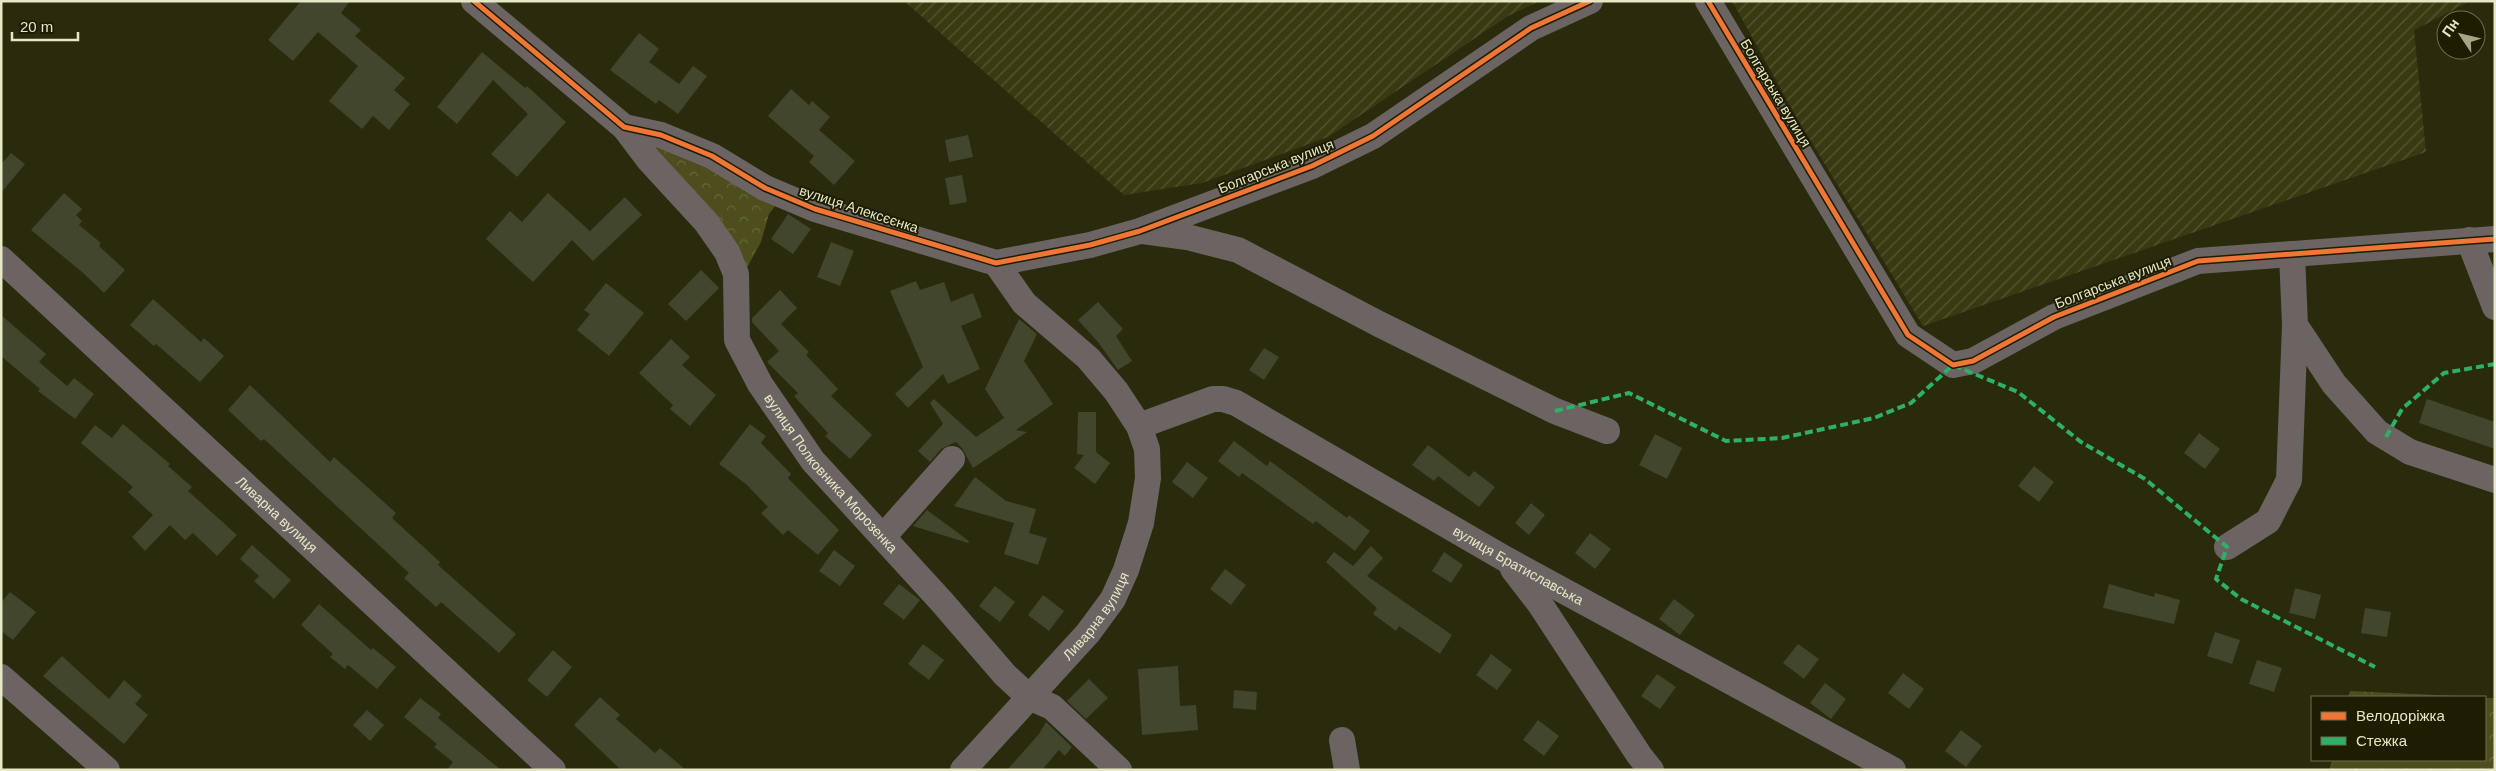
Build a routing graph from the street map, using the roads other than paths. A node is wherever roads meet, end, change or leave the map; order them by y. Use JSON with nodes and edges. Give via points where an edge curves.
{"nodes":[{"id":1,"x":474,"y":1,"type":"edge"},
{"id":2,"x":1590,"y":1,"type":"edge"},
{"id":3,"x":1708,"y":1,"type":"edge"},
{"id":4,"x":624,"y":126,"type":"junction"},
{"id":5,"x":1140,"y":231,"type":"junction"},
{"id":6,"x":2495,"y":239,"type":"edge"},
{"id":7,"x":2469,"y":240,"type":"junction"},
{"id":8,"x":2292,"y":254,"type":"junction"},
{"id":9,"x":1,"y":259,"type":"edge"},
{"id":10,"x":996,"y":262,"type":"junction"},
{"id":11,"x":2495,"y":307,"type":"edge"},
{"id":12,"x":2296,"y":325,"type":"junction"},
{"id":13,"x":1139,"y":426,"type":"junction"},
{"id":14,"x":1607,"y":431,"type":"dead end"},
{"id":15,"x":952,"y":459,"type":"dead end"},
{"id":16,"x":2495,"y":480,"type":"edge"},
{"id":17,"x":883,"y":537,"type":"junction"},
{"id":18,"x":2228,"y":547,"type":"dead end"},
{"id":19,"x":1507,"y":560,"type":"junction"},
{"id":20,"x":1,"y":677,"type":"edge"},
{"id":21,"x":1029,"y":697,"type":"junction"},
{"id":22,"x":1342,"y":740,"type":"dead end"},
{"id":23,"x":107,"y":770,"type":"edge"},
{"id":24,"x":553,"y":770,"type":"edge"},
{"id":25,"x":963,"y":770,"type":"edge"},
{"id":26,"x":1119,"y":770,"type":"edge"},
{"id":27,"x":1347,"y":770,"type":"edge"},
{"id":28,"x":1651,"y":770,"type":"edge"},
{"id":29,"x":1893,"y":770,"type":"edge"}],
"edges":[{"from":1,"to":4,"type":"street","name":"вулиця Алексєєнка"},
{"from":2,"to":5,"type":"street","name":"Болгарська вулиця","via":[[1531,28],[1373,136],[1312,166]]},
{"from":3,"to":8,"type":"street","name":"Болгарська вулиця","via":[[1908,335],[1953,365],[1973,361],[2054,317],[2198,261]]},
{"from":4,"to":10,"type":"street","name":"вулиця Алексєєнка","via":[[661,135],[712,156],[765,188],[814,209]]},
{"from":4,"to":17,"type":"street","name":"вулиця Полковника Морозенка","via":[[649,160],[706,222],[727,252],[736,274],[737,340],[760,384],[813,461]]},
{"from":5,"to":10,"type":"street","name":"Болгарська вулиця","via":[[1090,245]]},
{"from":5,"to":14,"type":"street","via":[[1186,237],[1238,250],[1555,411]]},
{"from":6,"to":7,"type":"street","name":"Болгарська вулиця"},
{"from":7,"to":8,"type":"street","name":"Болгарська вулиця"},
{"from":7,"to":11,"type":"street"},
{"from":8,"to":12,"type":"street"},
{"from":9,"to":24,"type":"street","name":"Ливарна вулиця"},
{"from":10,"to":13,"type":"street","name":"Ливарна вулиця","via":[[1024,303],[1088,358],[1116,391]]},
{"from":12,"to":16,"type":"street","via":[[2334,384],[2377,432],[2410,452]]},
{"from":12,"to":18,"type":"street","via":[[2289,480],[2268,521]]},
{"from":13,"to":19,"type":"street","name":"вулиця Братиславська","via":[[1197,403],[1223,398]]},
{"from":13,"to":21,"type":"street","name":"Ливарна вулиця","via":[[1147,449],[1148,478],[1141,523],[1126,570],[1102,615]]},
{"from":15,"to":17,"type":"street"},
{"from":17,"to":21,"type":"street","name":"вулиця Полковника Морозенка","via":[[1004,675]]},
{"from":19,"to":28,"type":"street","via":[[1540,604],[1638,756]]},
{"from":19,"to":29,"type":"street","name":"вулиця Братиславська"},
{"from":20,"to":23,"type":"street"},
{"from":21,"to":25,"type":"street","name":"Ливарна вулиця"},
{"from":21,"to":26,"type":"street","name":"вулиця Полковника Морозенка","via":[[1052,707]]},
{"from":22,"to":27,"type":"street"}]}
